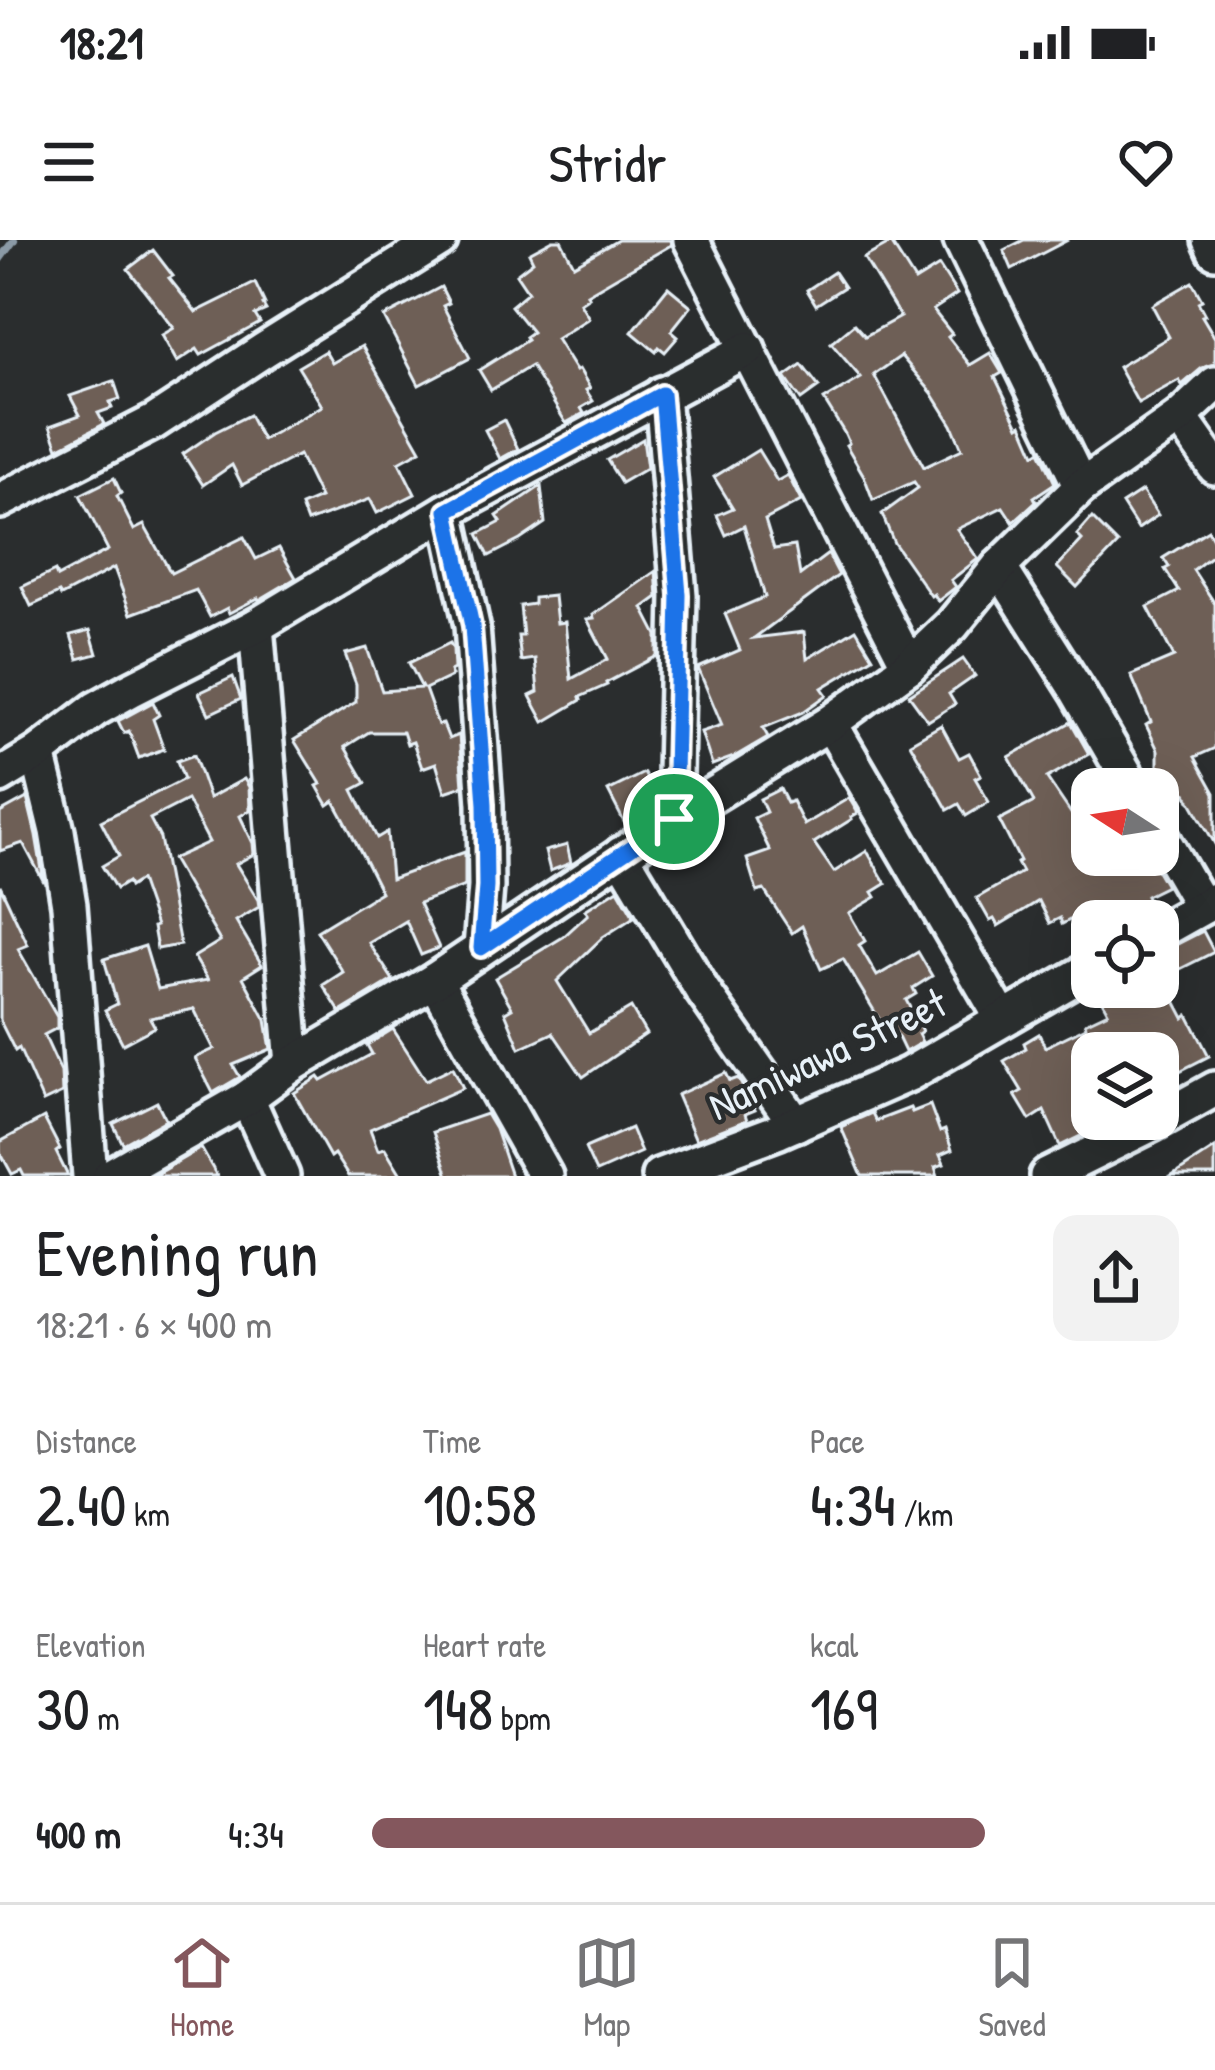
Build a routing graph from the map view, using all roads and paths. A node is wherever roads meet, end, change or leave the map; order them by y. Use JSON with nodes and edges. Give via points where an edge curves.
{"nodes":[{"id":1,"x":440,"y":240,"type":"edge"},
{"id":2,"x":691,"y":240,"type":"edge"},
{"id":3,"x":961,"y":240,"type":"edge"},
{"id":4,"x":1210,"y":240,"type":"edge"},
{"id":5,"x":1215,"y":251,"type":"edge"},
{"id":6,"x":748,"y":349,"type":"junction"},
{"id":7,"x":1215,"y":384,"type":"edge"},
{"id":8,"x":662,"y":394,"type":"junction"},
{"id":9,"x":1180,"y":417,"type":"junction"},
{"id":10,"x":1215,"y":467,"type":"edge"},
{"id":11,"x":1081,"y":487,"type":"junction"},
{"id":12,"x":0,"y":500,"type":"edge"},
{"id":13,"x":447,"y":511,"type":"junction"},
{"id":14,"x":999,"y":567,"type":"junction"},
{"id":15,"x":256,"y":626,"type":"junction"},
{"id":16,"x":909,"y":666,"type":"junction"},
{"id":17,"x":830,"y":723,"type":"junction"},
{"id":18,"x":38,"y":753,"type":"junction"},
{"id":19,"x":1122,"y":768,"type":"edge"},
{"id":20,"x":0,"y":776,"type":"edge"},
{"id":21,"x":674,"y":819,"type":"junction"},
{"id":22,"x":621,"y":854,"type":"junction"},
{"id":23,"x":1179,"y":861,"type":"edge"},
{"id":24,"x":1209,"y":904,"type":"edge"},
{"id":25,"x":1179,"y":920,"type":"edge"},
{"id":26,"x":481,"y":948,"type":"junction"},
{"id":27,"x":435,"y":980,"type":"junction"},
{"id":28,"x":1071,"y":980,"type":"edge"},
{"id":29,"x":1002,"y":1018,"type":"junction"},
{"id":30,"x":293,"y":1064,"type":"junction"},
{"id":31,"x":1215,"y":1089,"type":"edge"},
{"id":32,"x":248,"y":1098,"type":"junction"},
{"id":33,"x":796,"y":1124,"type":"junction"},
{"id":34,"x":90,"y":1176,"type":"edge"},
{"id":35,"x":110,"y":1176,"type":"edge"},
{"id":36,"x":282,"y":1176,"type":"edge"},
{"id":37,"x":545,"y":1176,"type":"edge"},
{"id":38,"x":659,"y":1176,"type":"edge"},
{"id":39,"x":1047,"y":1176,"type":"edge"}],
"edges":[{"from":1,"to":12,"type":"street","via":[[154,422]]},
{"from":2,"to":6,"type":"street"},
{"from":3,"to":11,"type":"street"},
{"from":4,"to":5,"type":"street"},
{"from":6,"to":8,"type":"street"},
{"from":6,"to":16,"type":"street"},
{"from":7,"to":9,"type":"street"},
{"from":8,"to":13,"type":"street"},
{"from":8,"to":21,"type":"street","via":[[679,595]]},
{"from":9,"to":10,"type":"street"},
{"from":9,"to":11,"type":"street"},
{"from":11,"to":14,"type":"street"},
{"from":13,"to":15,"type":"street"},
{"from":13,"to":26,"type":"street","via":[[474,648],[485,804]]},
{"from":14,"to":16,"type":"street"},
{"from":14,"to":19,"type":"street"},
{"from":15,"to":18,"type":"street","via":[[96,709]]},
{"from":15,"to":30,"type":"street"},
{"from":16,"to":17,"type":"street"},
{"from":17,"to":21,"type":"street"},
{"from":17,"to":29,"type":"street"},
{"from":18,"to":20,"type":"street"},
{"from":18,"to":34,"type":"street","via":[[69,905]]},
{"from":21,"to":22,"type":"street"},
{"from":22,"to":26,"type":"street"},
{"from":22,"to":33,"type":"street"},
{"from":23,"to":24,"type":"street"},
{"from":24,"to":25,"type":"street"},
{"from":26,"to":27,"type":"street"},
{"from":27,"to":30,"type":"street"},
{"from":27,"to":37,"type":"street"},
{"from":28,"to":29,"type":"street","name":"Namiwawa Street"},
{"from":29,"to":33,"type":"street","name":"Namiwawa Street","via":[[909,1074]]},
{"from":30,"to":32,"type":"street"},
{"from":31,"to":39,"type":"street"},
{"from":32,"to":35,"type":"street"},
{"from":32,"to":36,"type":"street"},
{"from":33,"to":38,"type":"street","name":"Namiwawa Street"}]}
